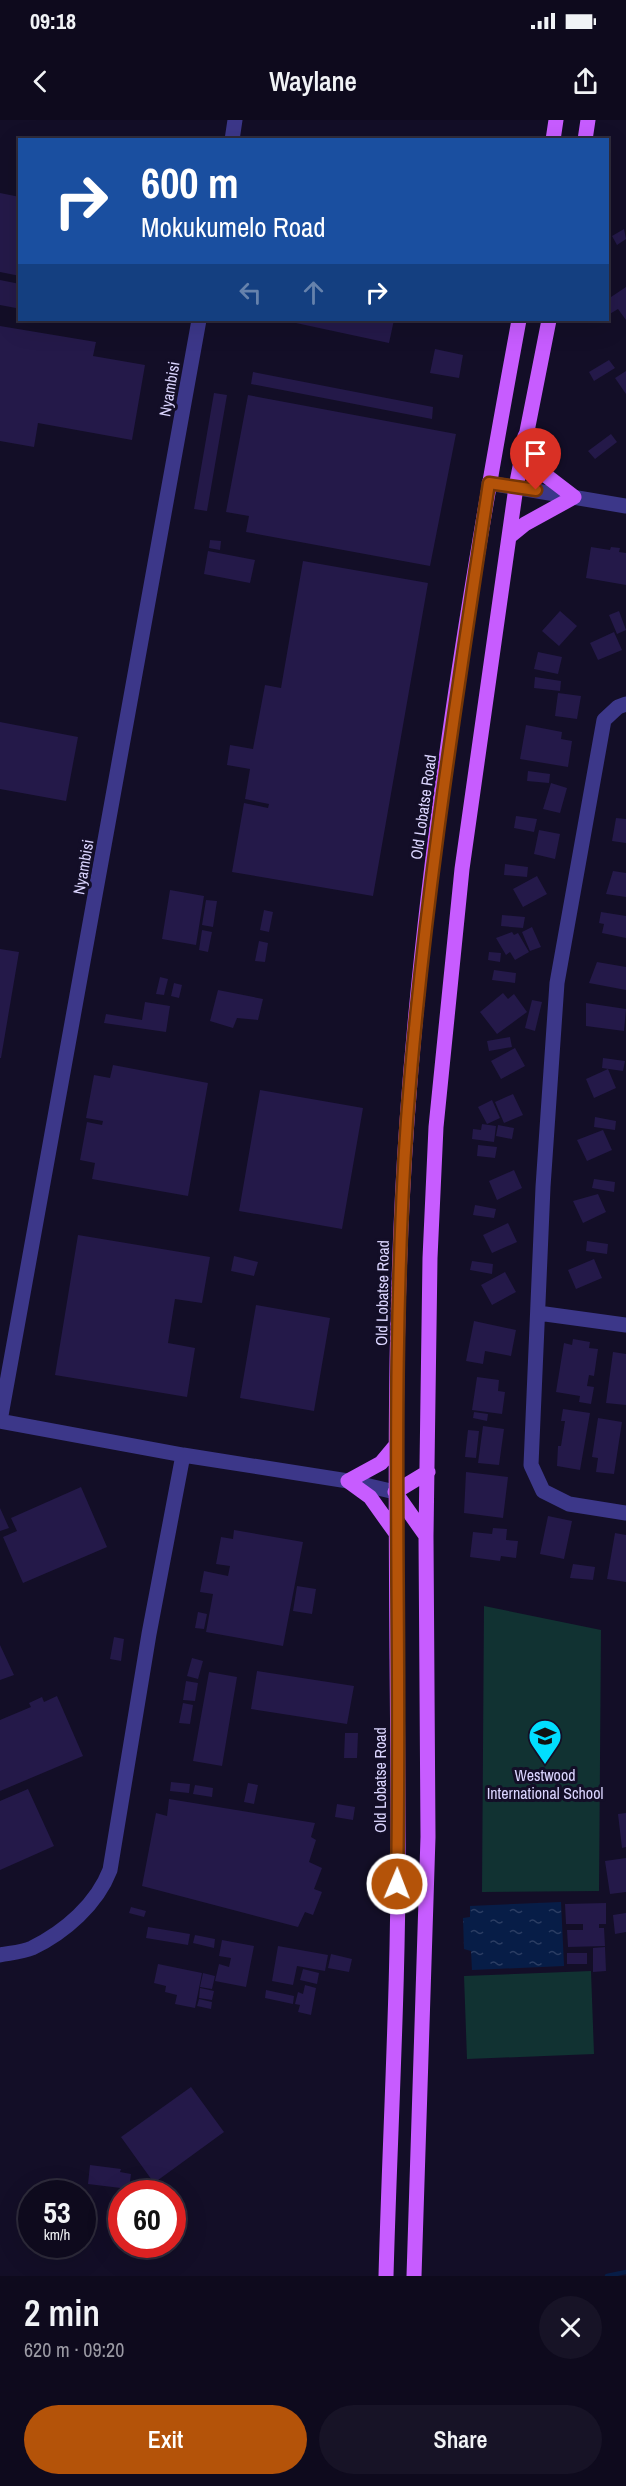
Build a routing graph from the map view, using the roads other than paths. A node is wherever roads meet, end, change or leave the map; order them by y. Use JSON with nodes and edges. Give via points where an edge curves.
{"nodes":[{"id":1,"x":235,"y":120,"type":"edge"},
{"id":2,"x":556,"y":120,"type":"edge"},
{"id":3,"x":588,"y":120,"type":"edge"},
{"id":4,"x":232,"y":138,"type":"edge"},
{"id":5,"x":553,"y":138,"type":"edge"},
{"id":6,"x":585,"y":138,"type":"edge"},
{"id":7,"x":199,"y":321,"type":"edge"},
{"id":8,"x":519,"y":321,"type":"edge"},
{"id":9,"x":549,"y":321,"type":"edge"},
{"id":10,"x":525,"y":436,"type":"junction"},
{"id":11,"x":489,"y":483,"type":"junction"},
{"id":12,"x":516,"y":487,"type":"junction"},
{"id":13,"x":574,"y":497,"type":"junction"},
{"id":14,"x":626,"y":506,"type":"edge"},
{"id":15,"x":509,"y":537,"type":"junction"},
{"id":16,"x":626,"y":704,"type":"edge"},
{"id":17,"x":538,"y":1313,"type":"junction"},
{"id":18,"x":626,"y":1325,"type":"edge"},
{"id":19,"x":0,"y":1421,"type":"edge"},
{"id":20,"x":396,"y":1445,"type":"junction"},
{"id":21,"x":183,"y":1455,"type":"junction"},
{"id":22,"x":428,"y":1472,"type":"junction"},
{"id":23,"x":348,"y":1481,"type":"junction"},
{"id":24,"x":395,"y":1492,"type":"junction"},
{"id":25,"x":626,"y":1513,"type":"edge"},
{"id":26,"x":396,"y":1533,"type":"junction"},
{"id":27,"x":426,"y":1536,"type":"junction"},
{"id":28,"x":0,"y":1955,"type":"edge"},
{"id":29,"x":386,"y":2276,"type":"edge"},
{"id":30,"x":414,"y":2276,"type":"edge"}],
"edges":[{"from":1,"to":4,"type":"street"},
{"from":2,"to":5,"type":"main road"},
{"from":3,"to":6,"type":"main road"},
{"from":7,"to":19,"type":"street","name":"Nyambisi"},
{"from":8,"to":11,"type":"main road","name":"Old Lobatse Road"},
{"from":9,"to":10,"type":"main road"},
{"from":10,"to":12,"type":"main road"},
{"from":10,"to":13,"type":"main road","via":[[544,474]]},
{"from":11,"to":12,"type":"street"},
{"from":11,"to":20,"type":"main road","name":"Old Lobatse Road","via":[[432,865],[408,1108]]},
{"from":12,"to":13,"type":"street"},
{"from":12,"to":15,"type":"main road"},
{"from":13,"to":14,"type":"street"},
{"from":13,"to":15,"type":"main road"},
{"from":15,"to":22,"type":"main road","via":[[462,869],[436,1127]]},
{"from":16,"to":17,"type":"street","via":[[618,706],[604,720],[557,983]]},
{"from":17,"to":18,"type":"street"},
{"from":17,"to":25,"type":"street","via":[[531,1465],[543,1491],[569,1504]]},
{"from":19,"to":21,"type":"street"},
{"from":20,"to":23,"type":"main road","via":[[381,1463]]},
{"from":20,"to":24,"type":"main road","name":"Old Lobatse Road"},
{"from":21,"to":23,"type":"street"},
{"from":21,"to":28,"type":"street","via":[[110,1870],[102,1890],[60,1932],[30,1949]]},
{"from":22,"to":24,"type":"main road"},
{"from":22,"to":27,"type":"main road"},
{"from":23,"to":24,"type":"street"},
{"from":23,"to":26,"type":"main road","via":[[370,1497]]},
{"from":24,"to":26,"type":"main road","name":"Old Lobatse Road"},
{"from":24,"to":27,"type":"main road"},
{"from":26,"to":29,"type":"main road","name":"Old Lobatse Road","via":[[398,1838]]},
{"from":27,"to":30,"type":"main road","via":[[428,1838]]}]}
